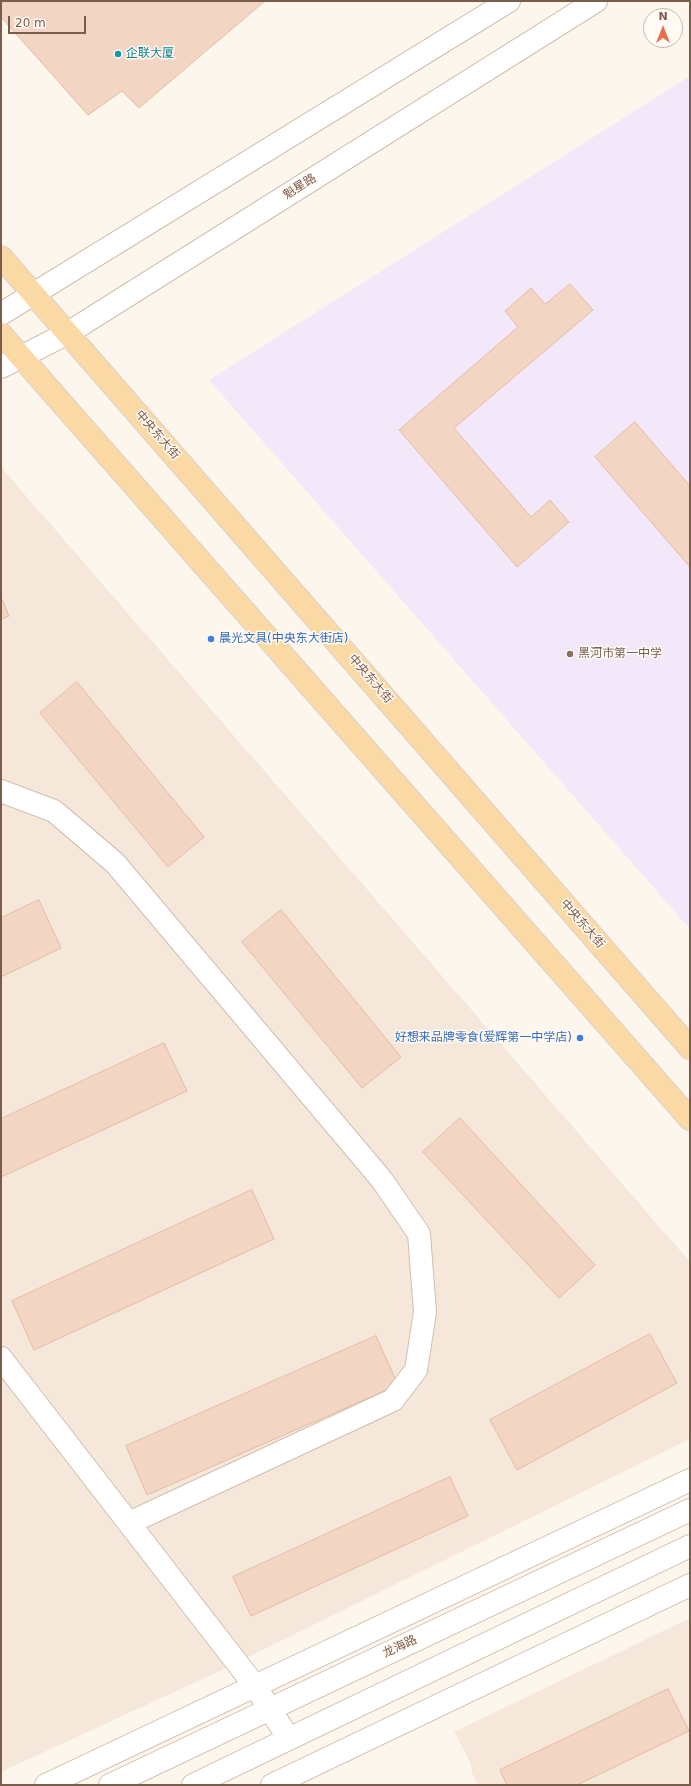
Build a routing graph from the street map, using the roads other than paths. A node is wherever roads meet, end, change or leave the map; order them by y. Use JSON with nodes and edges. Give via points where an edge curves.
{"nodes":[{"id":1,"x":509,"y":1,"type":"edge"},
{"id":2,"x":596,"y":1,"type":"edge"},
{"id":3,"x":1,"y":257,"type":"edge"},
{"id":4,"x":34,"y":294,"type":"junction"},
{"id":5,"x":1,"y":314,"type":"edge"},
{"id":6,"x":68,"y":333,"type":"junction"},
{"id":7,"x":1,"y":334,"type":"edge"},
{"id":8,"x":22,"y":357,"type":"junction"},
{"id":9,"x":1,"y":367,"type":"edge"},
{"id":10,"x":1,"y":791,"type":"edge"},
{"id":11,"x":690,"y":1048,"type":"edge"},
{"id":12,"x":690,"y":1119,"type":"edge"},
{"id":13,"x":1,"y":1358,"type":"edge"},
{"id":14,"x":690,"y":1480,"type":"edge"},
{"id":15,"x":690,"y":1510,"type":"edge"},
{"id":16,"x":129,"y":1523,"type":"junction"},
{"id":17,"x":690,"y":1546,"type":"edge"},
{"id":18,"x":690,"y":1585,"type":"edge"},
{"id":19,"x":255,"y":1686,"type":"junction"},
{"id":20,"x":270,"y":1709,"type":"junction"},
{"id":21,"x":289,"y":1739,"type":"junction"},
{"id":22,"x":46,"y":1785,"type":"edge"},
{"id":23,"x":110,"y":1785,"type":"edge"},
{"id":24,"x":193,"y":1785,"type":"edge"},
{"id":25,"x":272,"y":1785,"type":"edge"}],
"edges":[{"from":1,"to":4,"type":"street"},
{"from":2,"to":6,"type":"street","name":"魁星路"},
{"from":3,"to":4,"type":"main road","name":"中央东大街"},
{"from":4,"to":5,"type":"street"},
{"from":4,"to":6,"type":"main road","name":"中央东大街"},
{"from":6,"to":8,"type":"street","name":"魁星路"},
{"from":6,"to":11,"type":"main road","name":"中央东大街"},
{"from":7,"to":8,"type":"main road"},
{"from":8,"to":9,"type":"street","name":"魁星路"},
{"from":8,"to":12,"type":"main road"},
{"from":10,"to":16,"type":"street","via":[[54,811],[115,863],[382,1180],[419,1234],[425,1312],[416,1370],[393,1400]]},
{"from":13,"to":16,"type":"street"},
{"from":14,"to":19,"type":"street"},
{"from":15,"to":20,"type":"street","name":"龙海路"},
{"from":16,"to":19,"type":"street"},
{"from":17,"to":21,"type":"street"},
{"from":18,"to":25,"type":"street"},
{"from":19,"to":20,"type":"street"},
{"from":19,"to":22,"type":"street"},
{"from":20,"to":21,"type":"street"},
{"from":20,"to":23,"type":"street","name":"龙海路"},
{"from":21,"to":24,"type":"street"}]}
